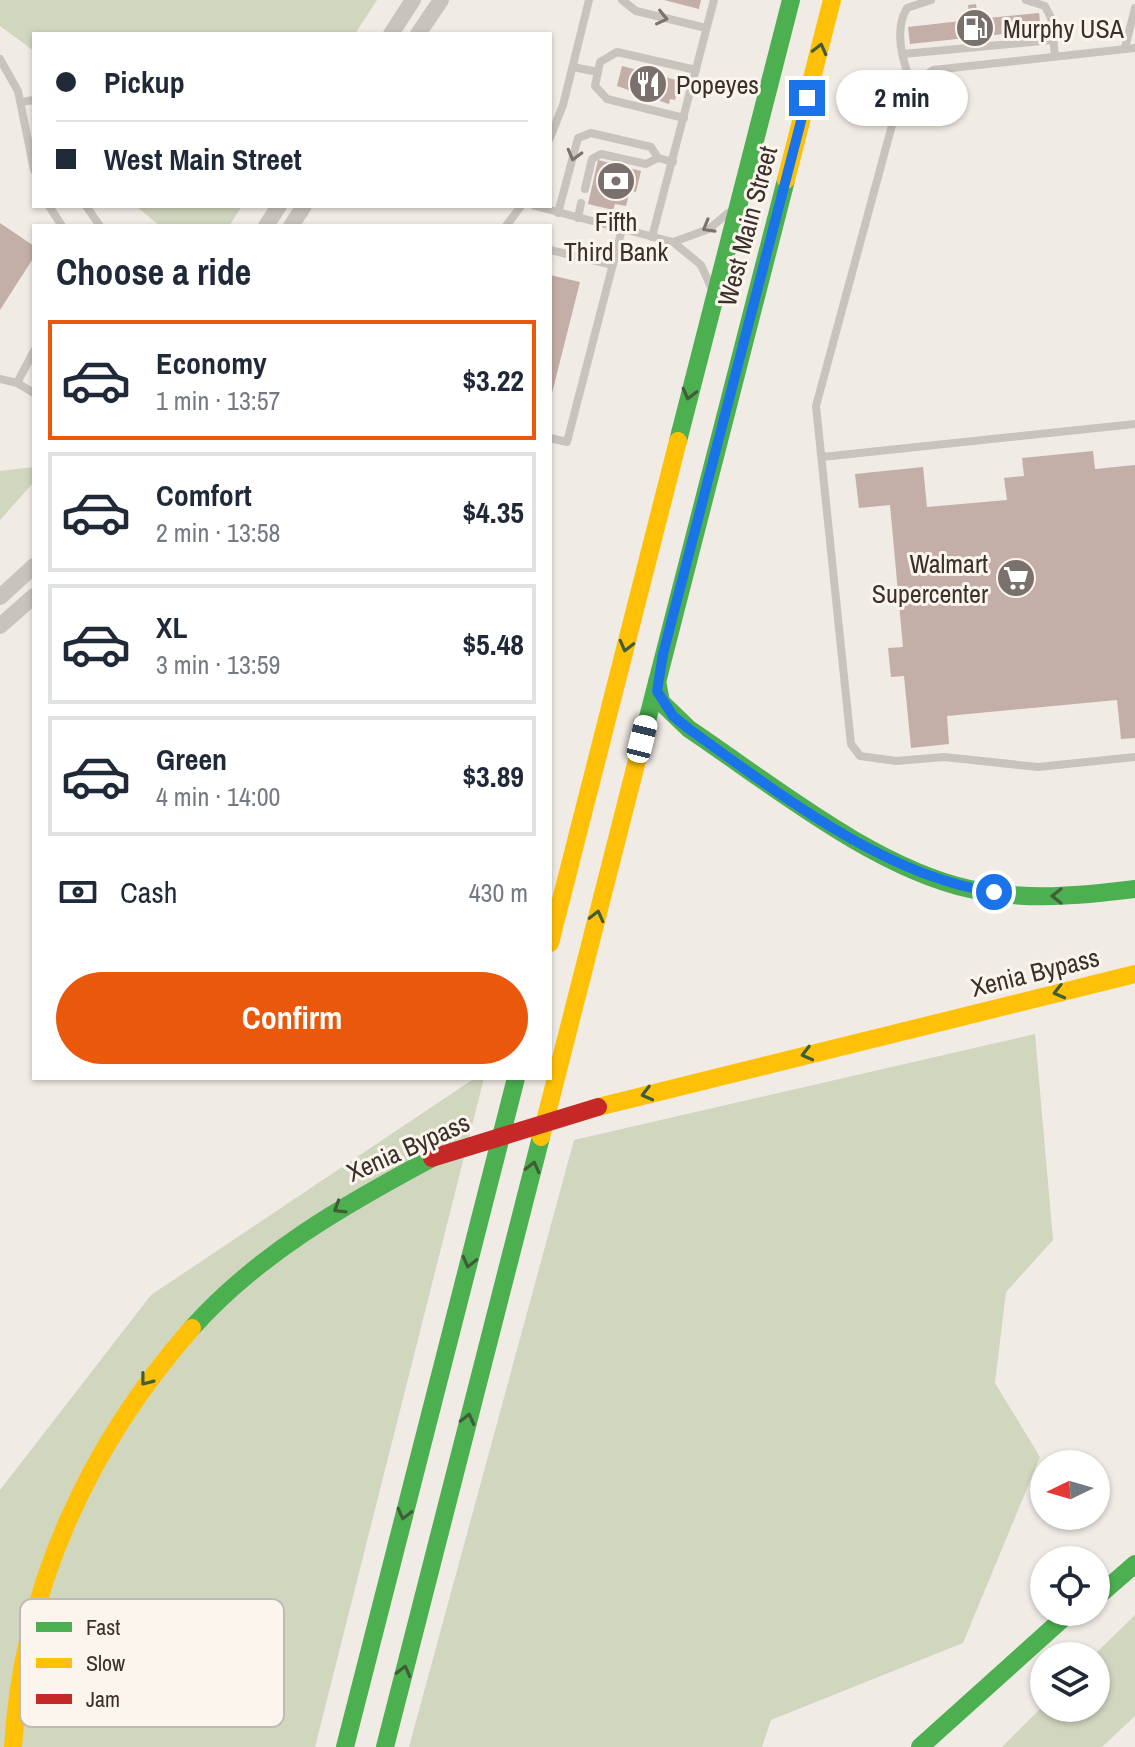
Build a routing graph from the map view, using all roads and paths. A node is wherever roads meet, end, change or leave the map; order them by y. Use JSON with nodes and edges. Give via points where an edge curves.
{"nodes":[{"id":1,"x":413,"y":0,"type":"edge"},
{"id":2,"x":441,"y":0,"type":"edge"},
{"id":3,"x":589,"y":0,"type":"edge"},
{"id":4,"x":622,"y":0,"type":"edge"},
{"id":5,"x":714,"y":0,"type":"edge"},
{"id":6,"x":791,"y":0,"type":"edge"},
{"id":7,"x":832,"y":0,"type":"edge"},
{"id":8,"x":931,"y":0,"type":"edge"},
{"id":9,"x":1026,"y":0,"type":"edge"},
{"id":10,"x":1135,"y":8,"type":"edge"},
{"id":11,"x":706,"y":28,"type":"junction"},
{"id":12,"x":392,"y":32,"type":"edge"},
{"id":13,"x":419,"y":32,"type":"edge"},
{"id":14,"x":1053,"y":40,"type":"junction"},
{"id":15,"x":1130,"y":48,"type":"edge"},
{"id":16,"x":903,"y":54,"type":"junction"},
{"id":17,"x":1055,"y":56,"type":"junction"},
{"id":18,"x":0,"y":59,"type":"edge"},
{"id":19,"x":573,"y":67,"type":"junction"},
{"id":20,"x":696,"y":70,"type":"junction"},
{"id":21,"x":598,"y":72,"type":"junction"},
{"id":22,"x":911,"y":82,"type":"junction"},
{"id":23,"x":32,"y":100,"type":"edge"},
{"id":24,"x":20,"y":102,"type":"junction"},
{"id":25,"x":684,"y":118,"type":"junction"},
{"id":26,"x":552,"y":132,"type":"edge"},
{"id":27,"x":658,"y":158,"type":"junction"},
{"id":28,"x":32,"y":160,"type":"edge"},
{"id":29,"x":673,"y":162,"type":"junction"},
{"id":30,"x":585,"y":189,"type":"dead end"},
{"id":31,"x":581,"y":203,"type":"dead end"},
{"id":32,"x":738,"y":204,"type":"junction"},
{"id":33,"x":542,"y":208,"type":"edge"},
{"id":34,"x":558,"y":213,"type":"junction"},
{"id":35,"x":578,"y":218,"type":"junction"},
{"id":36,"x":622,"y":229,"type":"junction"},
{"id":37,"x":652,"y":237,"type":"junction"},
{"id":38,"x":673,"y":242,"type":"junction"},
{"id":39,"x":552,"y":250,"type":"edge"},
{"id":40,"x":613,"y":265,"type":"junction"},
{"id":41,"x":714,"y":296,"type":"junction"},
{"id":42,"x":32,"y":355,"type":"edge"},
{"id":43,"x":0,"y":379,"type":"edge"},
{"id":44,"x":17,"y":383,"type":"junction"},
{"id":45,"x":32,"y":392,"type":"edge"},
{"id":46,"x":1135,"y":424,"type":"edge"},
{"id":47,"x":552,"y":438,"type":"edge"},
{"id":48,"x":822,"y":457,"type":"junction"},
{"id":49,"x":32,"y":568,"type":"edge"},
{"id":50,"x":0,"y":597,"type":"edge"},
{"id":51,"x":32,"y":598,"type":"edge"},
{"id":52,"x":0,"y":626,"type":"edge"},
{"id":53,"x":657,"y":681,"type":"junction"},
{"id":54,"x":1135,"y":757,"type":"edge"},
{"id":55,"x":1135,"y":889,"type":"edge"},
{"id":56,"x":552,"y":935,"type":"edge"},
{"id":57,"x":1135,"y":974,"type":"edge"},
{"id":58,"x":515,"y":1080,"type":"edge"},
{"id":59,"x":1135,"y":1561,"type":"edge"},
{"id":60,"x":1110,"y":1580,"type":"edge"},
{"id":61,"x":1110,"y":1585,"type":"edge"},
{"id":62,"x":40,"y":1599,"type":"edge"},
{"id":63,"x":1054,"y":1626,"type":"edge"},
{"id":64,"x":1065,"y":1626,"type":"edge"},
{"id":65,"x":20,"y":1680,"type":"edge"},
{"id":66,"x":13,"y":1747,"type":"edge"},
{"id":67,"x":345,"y":1747,"type":"edge"},
{"id":68,"x":385,"y":1747,"type":"edge"},
{"id":69,"x":920,"y":1747,"type":"edge"},
{"id":70,"x":935,"y":1747,"type":"edge"}],
"edges":[{"from":1,"to":12,"type":"street"},
{"from":2,"to":13,"type":"street"},
{"from":3,"to":19,"type":"lane"},
{"from":4,"to":11,"type":"lane","one_way":true,"via":[[636,11]]},
{"from":5,"to":11,"type":"lane"},
{"from":6,"to":32,"type":"main road","name":"West Main Street"},
{"from":53,"to":7,"type":"main road","name":"West Main Street","one_way":true},
{"from":8,"to":16,"type":"lane","via":[[907,8],[900,20]]},
{"from":9,"to":14,"type":"lane","via":[[1045,6]]},
{"from":10,"to":15,"type":"lane"},
{"from":11,"to":20,"type":"lane"},
{"from":14,"to":16,"type":"lane"},
{"from":14,"to":17,"type":"lane"},
{"from":15,"to":17,"type":"lane"},
{"from":16,"to":22,"type":"lane"},
{"from":17,"to":22,"type":"lane","via":[[933,70]]},
{"from":18,"to":24,"type":"lane"},
{"from":19,"to":21,"type":"lane"},
{"from":19,"to":26,"type":"lane"},
{"from":20,"to":21,"type":"lane","via":[[617,52],[600,62]]},
{"from":20,"to":25,"type":"lane"},
{"from":21,"to":25,"type":"lane","via":[[595,86],[607,99]]},
{"from":22,"to":48,"type":"lane","via":[[901,92],[820,385],[816,406]]},
{"from":23,"to":24,"type":"lane"},
{"from":24,"to":28,"type":"lane"},
{"from":25,"to":29,"type":"lane"},
{"from":27,"to":29,"type":"lane"},
{"from":27,"to":30,"type":"lane","via":[[646,164],[601,154],[592,159]]},
{"from":27,"to":34,"type":"lane","one_way":true,"via":[[651,147],[591,133],[578,138]]},
{"from":29,"to":37,"type":"lane"},
{"from":31,"to":35,"type":"lane"},
{"from":32,"to":38,"type":"lane","one_way":true,"via":[[709,229]]},
{"from":32,"to":41,"type":"main road","name":"West Main Street"},
{"from":33,"to":34,"type":"lane"},
{"from":34,"to":35,"type":"lane"},
{"from":35,"to":36,"type":"lane"},
{"from":36,"to":37,"type":"lane"},
{"from":36,"to":40,"type":"lane"},
{"from":37,"to":38,"type":"lane"},
{"from":38,"to":41,"type":"lane","via":[[701,265]]},
{"from":39,"to":40,"type":"lane"},
{"from":40,"to":47,"type":"lane","via":[[567,442]]},
{"from":41,"to":56,"type":"main road","name":"West Main Street","one_way":true},
{"from":42,"to":44,"type":"lane"},
{"from":43,"to":44,"type":"lane"},
{"from":44,"to":45,"type":"lane"},
{"from":46,"to":48,"type":"lane"},
{"from":48,"to":54,"type":"lane","via":[[851,744],[860,756],[896,761],[944,757],[1038,767]]},
{"from":49,"to":50,"type":"street"},
{"from":51,"to":52,"type":"street"},
{"from":55,"to":53,"type":"main road","one_way":true,"via":[[1018,896],[969,889],[901,866],[689,729],[661,702]]},
{"from":68,"to":53,"type":"main road","name":"West Main Street","one_way":true},
{"from":57,"to":62,"type":"main road","name":"Xenia Bypass","one_way":true,"bridge":true,"via":[[598,1107],[432,1158],[351,1200],[272,1253],[203,1313],[141,1386],[83,1483]]},
{"from":58,"to":67,"type":"main road","one_way":true},
{"from":59,"to":60,"type":"main road"},
{"from":59,"to":61,"type":"main road"},
{"from":63,"to":69,"type":"main road"},
{"from":64,"to":70,"type":"main road"},
{"from":65,"to":66,"type":"main road","name":"Xenia Bypass","one_way":true,"bridge":true}]}
